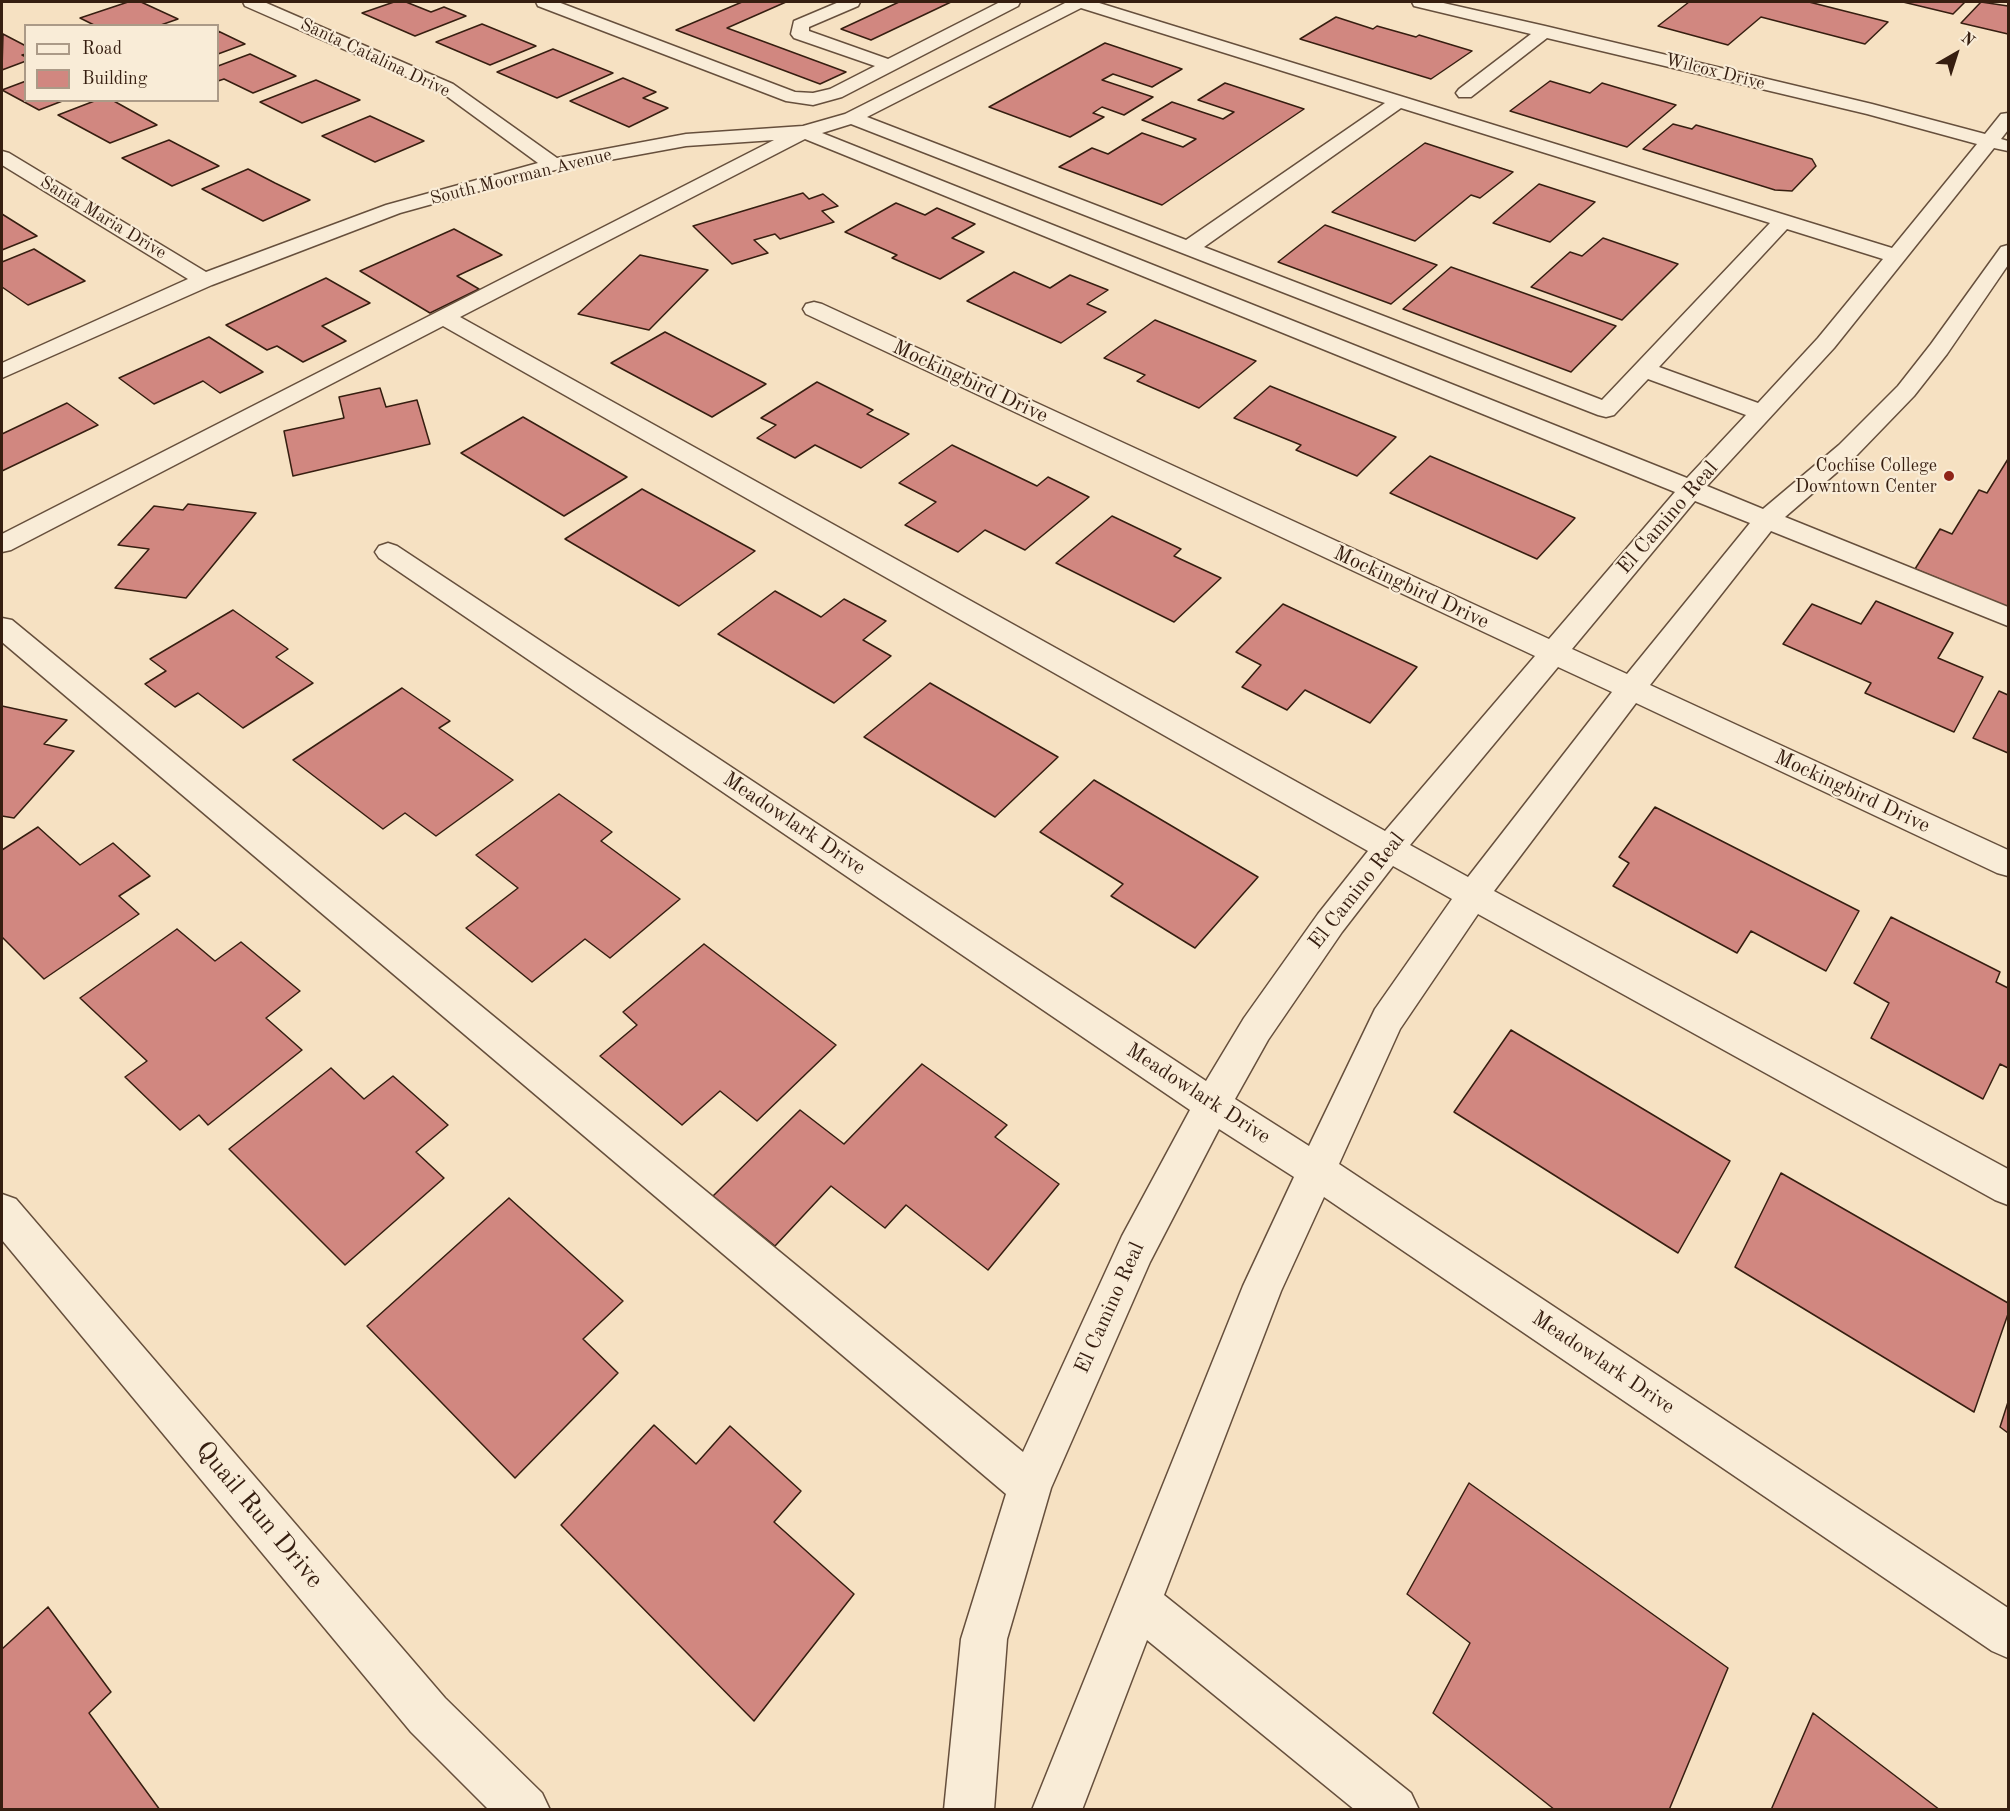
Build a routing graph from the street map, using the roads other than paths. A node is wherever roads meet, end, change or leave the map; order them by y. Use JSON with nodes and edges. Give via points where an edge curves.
{"nodes":[{"id":1,"x":251,"y":2,"type":"edge"},
{"id":2,"x":544,"y":2,"type":"edge"},
{"id":3,"x":852,"y":2,"type":"edge"},
{"id":4,"x":1012,"y":2,"type":"edge"},
{"id":5,"x":1079,"y":2,"type":"edge"},
{"id":6,"x":1420,"y":2,"type":"edge"},
{"id":7,"x":1545,"y":31,"type":"junction"},
{"id":8,"x":889,"y":65,"type":"junction"},
{"id":9,"x":1465,"y":93,"type":"dead end"},
{"id":10,"x":1399,"y":100,"type":"junction"},
{"id":11,"x":852,"y":118,"type":"junction"},
{"id":12,"x":804,"y":132,"type":"junction"},
{"id":13,"x":2002,"y":135,"type":"edge"},
{"id":14,"x":2,"y":157,"type":"edge"},
{"id":15,"x":553,"y":165,"type":"junction"},
{"id":16,"x":1783,"y":221,"type":"junction"},
{"id":17,"x":1188,"y":248,"type":"junction"},
{"id":18,"x":2008,"y":251,"type":"edge"},
{"id":19,"x":1897,"y":256,"type":"junction"},
{"id":20,"x":204,"y":280,"type":"junction"},
{"id":21,"x":814,"y":309,"type":"dead end"},
{"id":22,"x":443,"y":317,"type":"junction"},
{"id":23,"x":1644,"y":369,"type":"junction"},
{"id":24,"x":2,"y":371,"type":"edge"},
{"id":25,"x":1761,"y":412,"type":"junction"},
{"id":26,"x":1691,"y":489,"type":"junction"},
{"id":27,"x":1767,"y":519,"type":"junction"},
{"id":28,"x":2,"y":544,"type":"edge"},
{"id":29,"x":388,"y":552,"type":"dead end"},
{"id":30,"x":2008,"y":617,"type":"edge"},
{"id":31,"x":2,"y":627,"type":"edge"},
{"id":32,"x":1551,"y":653,"type":"junction"},
{"id":33,"x":1630,"y":690,"type":"junction"},
{"id":34,"x":1389,"y":848,"type":"junction"},
{"id":35,"x":2008,"y":864,"type":"edge"},
{"id":36,"x":1473,"y":895,"type":"junction"},
{"id":37,"x":1212,"y":1105,"type":"junction"},
{"id":38,"x":1316,"y":1170,"type":"junction"},
{"id":39,"x":2008,"y":1188,"type":"edge"},
{"id":40,"x":2,"y":1212,"type":"edge"},
{"id":41,"x":1030,"y":1486,"type":"junction"},
{"id":42,"x":1139,"y":1604,"type":"junction"},
{"id":43,"x":2008,"y":1635,"type":"edge"},
{"id":44,"x":525,"y":1809,"type":"edge"},
{"id":45,"x":969,"y":1809,"type":"edge"},
{"id":46,"x":1057,"y":1809,"type":"edge"},
{"id":47,"x":1394,"y":1809,"type":"edge"}],
"edges":[{"from":1,"to":15,"type":"street","name":"Santa Catalina Drive","via":[[447,88]]},
{"from":2,"to":8,"type":"street","via":[[792,97],[813,99],[836,93]]},
{"from":3,"to":8,"type":"street","via":[[800,26],[800,34]]},
{"from":4,"to":8,"type":"street"},
{"from":5,"to":10,"type":"street"},
{"from":5,"to":11,"type":"street","name":"South Moorman Avenue"},
{"from":6,"to":7,"type":"street","name":"Wilcox Drive"},
{"from":7,"to":9,"type":"street"},
{"from":7,"to":13,"type":"street","name":"Wilcox Drive","via":[[1872,110]]},
{"from":10,"to":16,"type":"street"},
{"from":10,"to":17,"type":"street"},
{"from":11,"to":12,"type":"street","name":"South Moorman Avenue"},
{"from":11,"to":17,"type":"street"},
{"from":12,"to":15,"type":"street","name":"South Moorman Avenue","via":[[686,140]]},
{"from":12,"to":22,"type":"street"},
{"from":12,"to":26,"type":"street"},
{"from":13,"to":19,"type":"street","name":"El Camino Real"},
{"from":14,"to":20,"type":"street","name":"Santa Maria Drive"},
{"from":15,"to":20,"type":"street","name":"South Moorman Avenue","via":[[393,209]]},
{"from":16,"to":19,"type":"street"},
{"from":16,"to":23,"type":"street"},
{"from":17,"to":23,"type":"street","via":[[1606,410]]},
{"from":18,"to":27,"type":"street","via":[[1940,350],[1906,391],[1848,450]]},
{"from":19,"to":25,"type":"street","name":"El Camino Real","via":[[1826,343]]},
{"from":20,"to":24,"type":"street","name":"South Moorman Avenue"},
{"from":21,"to":32,"type":"street","name":"Mockingbird Drive"},
{"from":22,"to":28,"type":"street"},
{"from":22,"to":34,"type":"street"},
{"from":23,"to":25,"type":"street"},
{"from":25,"to":26,"type":"street","name":"El Camino Real"},
{"from":26,"to":27,"type":"street"},
{"from":26,"to":32,"type":"street","name":"El Camino Real"},
{"from":27,"to":30,"type":"street"},
{"from":27,"to":33,"type":"street"},
{"from":29,"to":37,"type":"street","name":"Meadowlark Drive"},
{"from":31,"to":41,"type":"street"},
{"from":32,"to":33,"type":"street","name":"Mockingbird Drive"},
{"from":32,"to":34,"type":"street","name":"El Camino Real"},
{"from":33,"to":35,"type":"street","name":"Mockingbird Drive"},
{"from":33,"to":36,"type":"street"},
{"from":34,"to":36,"type":"street"},
{"from":34,"to":37,"type":"street","name":"El Camino Real","via":[[1330,923],[1256,1029]]},
{"from":36,"to":38,"type":"street","via":[[1387,1020]]},
{"from":36,"to":39,"type":"street"},
{"from":37,"to":38,"type":"street","name":"Meadowlark Drive"},
{"from":37,"to":41,"type":"street","name":"El Camino Real","via":[[1136,1249]]},
{"from":38,"to":42,"type":"street","via":[[1263,1286]]},
{"from":38,"to":43,"type":"street","name":"Meadowlark Drive"},
{"from":40,"to":44,"type":"street","name":"Quail Run Drive","via":[[428,1715]]},
{"from":41,"to":45,"type":"street","name":"El Camino Real","via":[[984,1639]]},
{"from":42,"to":46,"type":"street"},
{"from":42,"to":47,"type":"street"}]}
